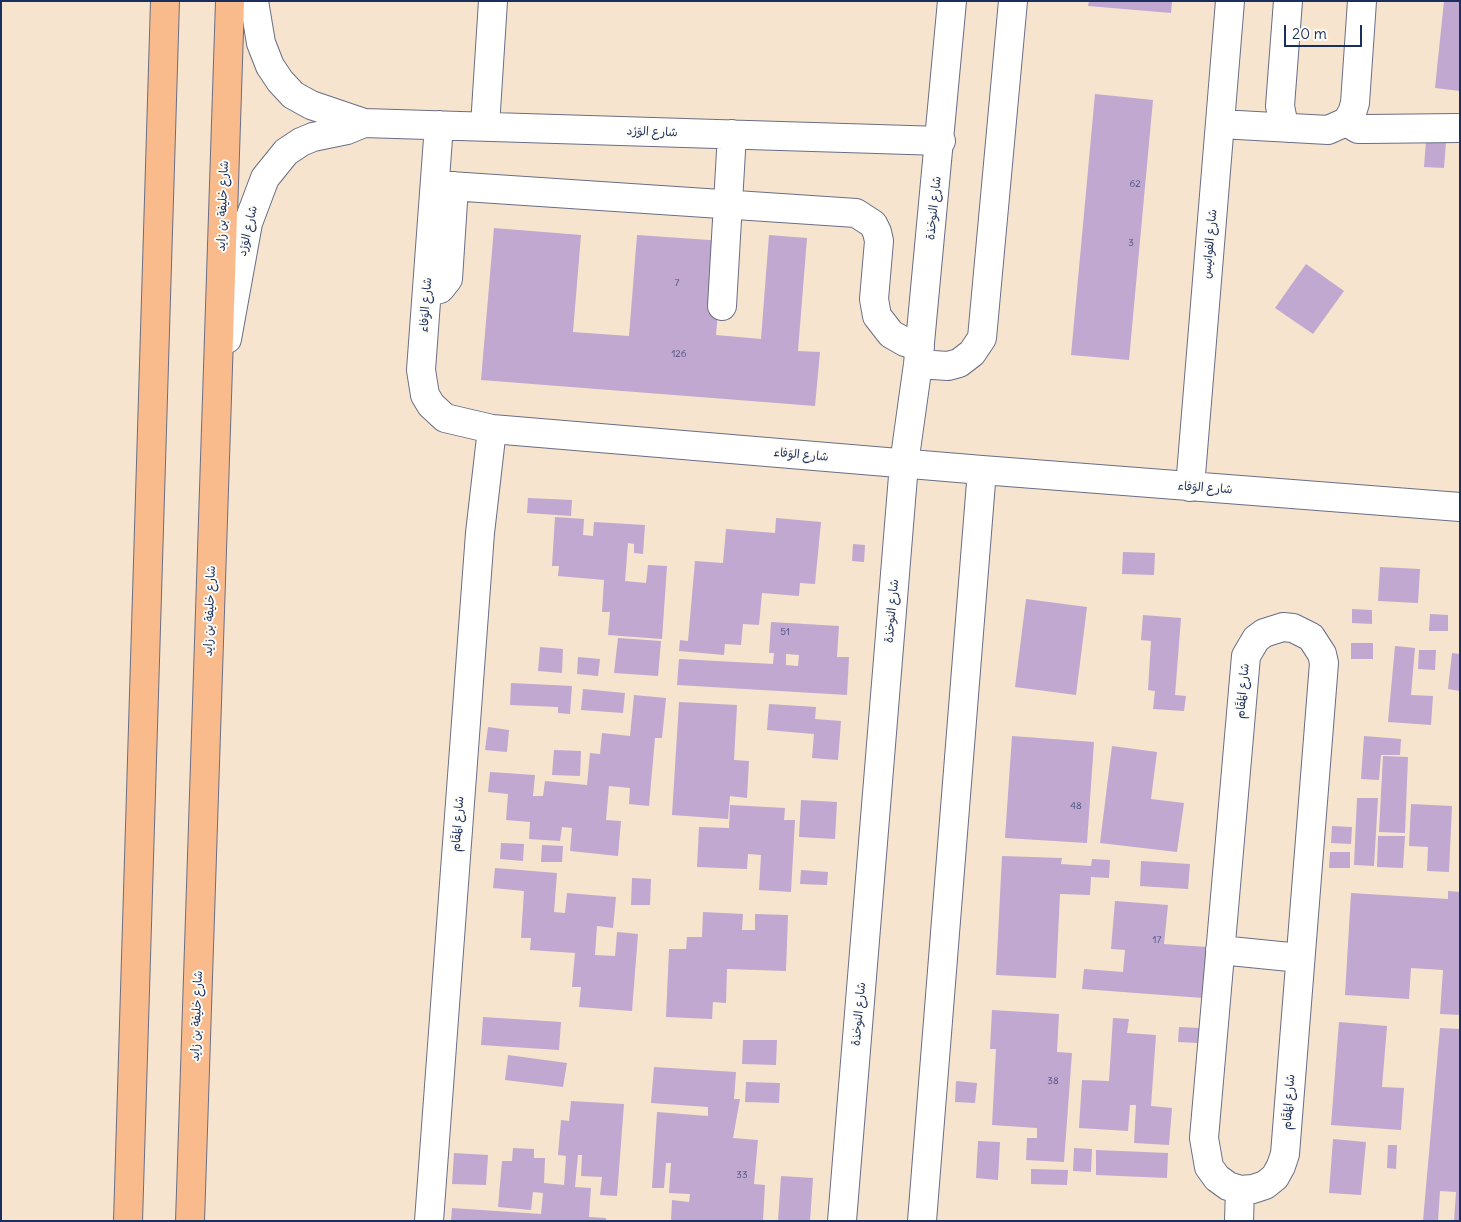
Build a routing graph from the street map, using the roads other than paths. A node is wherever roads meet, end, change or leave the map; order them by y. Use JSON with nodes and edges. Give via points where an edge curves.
{"nodes":[{"id":1,"x":164,"y":1,"type":"edge"},
{"id":2,"x":230,"y":1,"type":"edge"},
{"id":3,"x":254,"y":1,"type":"edge"},
{"id":4,"x":493,"y":1,"type":"edge"},
{"id":5,"x":952,"y":1,"type":"edge"},
{"id":6,"x":1013,"y":1,"type":"edge"},
{"id":7,"x":1230,"y":1,"type":"edge"},
{"id":8,"x":1288,"y":1,"type":"edge"},
{"id":9,"x":1362,"y":1,"type":"edge"},
{"id":10,"x":1346,"y":122,"type":"junction"},
{"id":11,"x":364,"y":123,"type":"junction"},
{"id":12,"x":1220,"y":124,"type":"junction"},
{"id":13,"x":439,"y":125,"type":"junction"},
{"id":14,"x":485,"y":126,"type":"junction"},
{"id":15,"x":1289,"y":128,"type":"junction"},
{"id":16,"x":1460,"y":128,"type":"edge"},
{"id":17,"x":732,"y":134,"type":"junction"},
{"id":18,"x":940,"y":141,"type":"junction"},
{"id":19,"x":445,"y":185,"type":"junction"},
{"id":20,"x":728,"y":204,"type":"junction"},
{"id":21,"x":722,"y":306,"type":"dead end"},
{"id":22,"x":919,"y":355,"type":"junction"},
{"id":23,"x":216,"y":401,"type":"junction"},
{"id":24,"x":492,"y":428,"type":"junction"},
{"id":25,"x":904,"y":464,"type":"junction"},
{"id":26,"x":982,"y":470,"type":"junction"},
{"id":27,"x":1190,"y":487,"type":"junction"},
{"id":28,"x":1460,"y":507,"type":"edge"},
{"id":29,"x":1220,"y":950,"type":"junction"},
{"id":30,"x":1300,"y":958,"type":"junction"},
{"id":31,"x":1240,"y":1190,"type":"junction"},
{"id":32,"x":128,"y":1221,"type":"edge"},
{"id":33,"x":190,"y":1221,"type":"edge"},
{"id":34,"x":429,"y":1221,"type":"edge"},
{"id":35,"x":842,"y":1221,"type":"edge"},
{"id":36,"x":922,"y":1221,"type":"edge"},
{"id":37,"x":1239,"y":1221,"type":"edge"}],
"edges":[{"from":1,"to":32,"type":"highway"},
{"from":2,"to":23,"type":"highway","name":"شارع خليفة بن زايد"},
{"from":3,"to":11,"type":"street","name":"شارع الوَرْد","via":[[260,43],[280,81],[293,95],[311,105]]},
{"from":4,"to":14,"type":"street"},
{"from":5,"to":18,"type":"street","name":"شارع النوخذة"},
{"from":6,"to":22,"type":"street","via":[[982,338],[972,353],[959,363],[948,366]]},
{"from":7,"to":12,"type":"street","name":"شارع الفوانيس"},
{"from":8,"to":15,"type":"street","via":[[1280,106],[1283,121]]},
{"from":9,"to":10,"type":"street","via":[[1354,103]]},
{"from":10,"to":15,"type":"street","via":[[1328,130]]},
{"from":10,"to":16,"type":"street","via":[[1358,129]]},
{"from":11,"to":13,"type":"street","name":"شارع الوَرْد"},
{"from":11,"to":23,"type":"street","name":"شارع الوَرْد","via":[[301,142],[286,152],[266,178],[248,223]]},
{"from":12,"to":15,"type":"street"},
{"from":12,"to":27,"type":"street","name":"شارع الفوانيس"},
{"from":13,"to":14,"type":"street","name":"شارع الوَرْد"},
{"from":13,"to":19,"type":"street","name":"شارع الوَفاء"},
{"from":14,"to":17,"type":"street","name":"شارع الوَرْد"},
{"from":17,"to":18,"type":"street","name":"شارع الوَرْد"},
{"from":17,"to":20,"type":"street"},
{"from":18,"to":22,"type":"street","name":"شارع النوخذة"},
{"from":19,"to":20,"type":"street"},
{"from":19,"to":24,"type":"street","name":"شارع الوَفاء","via":[[427,292],[421,370],[425,395],[445,418]]},
{"from":20,"to":21,"type":"street"},
{"from":20,"to":22,"type":"street","via":[[847,211],[864,218],[878,232],[874,299],[877,316],[891,334]]},
{"from":22,"to":25,"type":"street","name":"شارع النوخذة"},
{"from":23,"to":33,"type":"highway","name":"شارع خليفة بن زايد"},
{"from":24,"to":25,"type":"street","name":"شارع الوَفاء"},
{"from":24,"to":34,"type":"street","name":"شارع المَقَام","via":[[480,533]]},
{"from":25,"to":26,"type":"street","name":"شارع الوَفاء"},
{"from":25,"to":35,"type":"street","name":"شارع النوخذة"},
{"from":26,"to":27,"type":"street","name":"شارع الوَفاء"},
{"from":26,"to":36,"type":"street"},
{"from":27,"to":28,"type":"street","name":"شارع الوَفاء"},
{"from":29,"to":30,"type":"street"},
{"from":29,"to":30,"type":"street","name":"شارع المَقَام","via":[[1246,656],[1256,639],[1264,633],[1283,627],[1293,628],[1311,637],[1324,663]]},
{"from":29,"to":31,"type":"street","name":"شارع المَقَام","via":[[1204,1138],[1209,1167],[1217,1178]]},
{"from":30,"to":31,"type":"street","name":"شارع المَقَام","via":[[1283,1160],[1274,1177],[1265,1185]]},
{"from":31,"to":37,"type":"street"}]}
